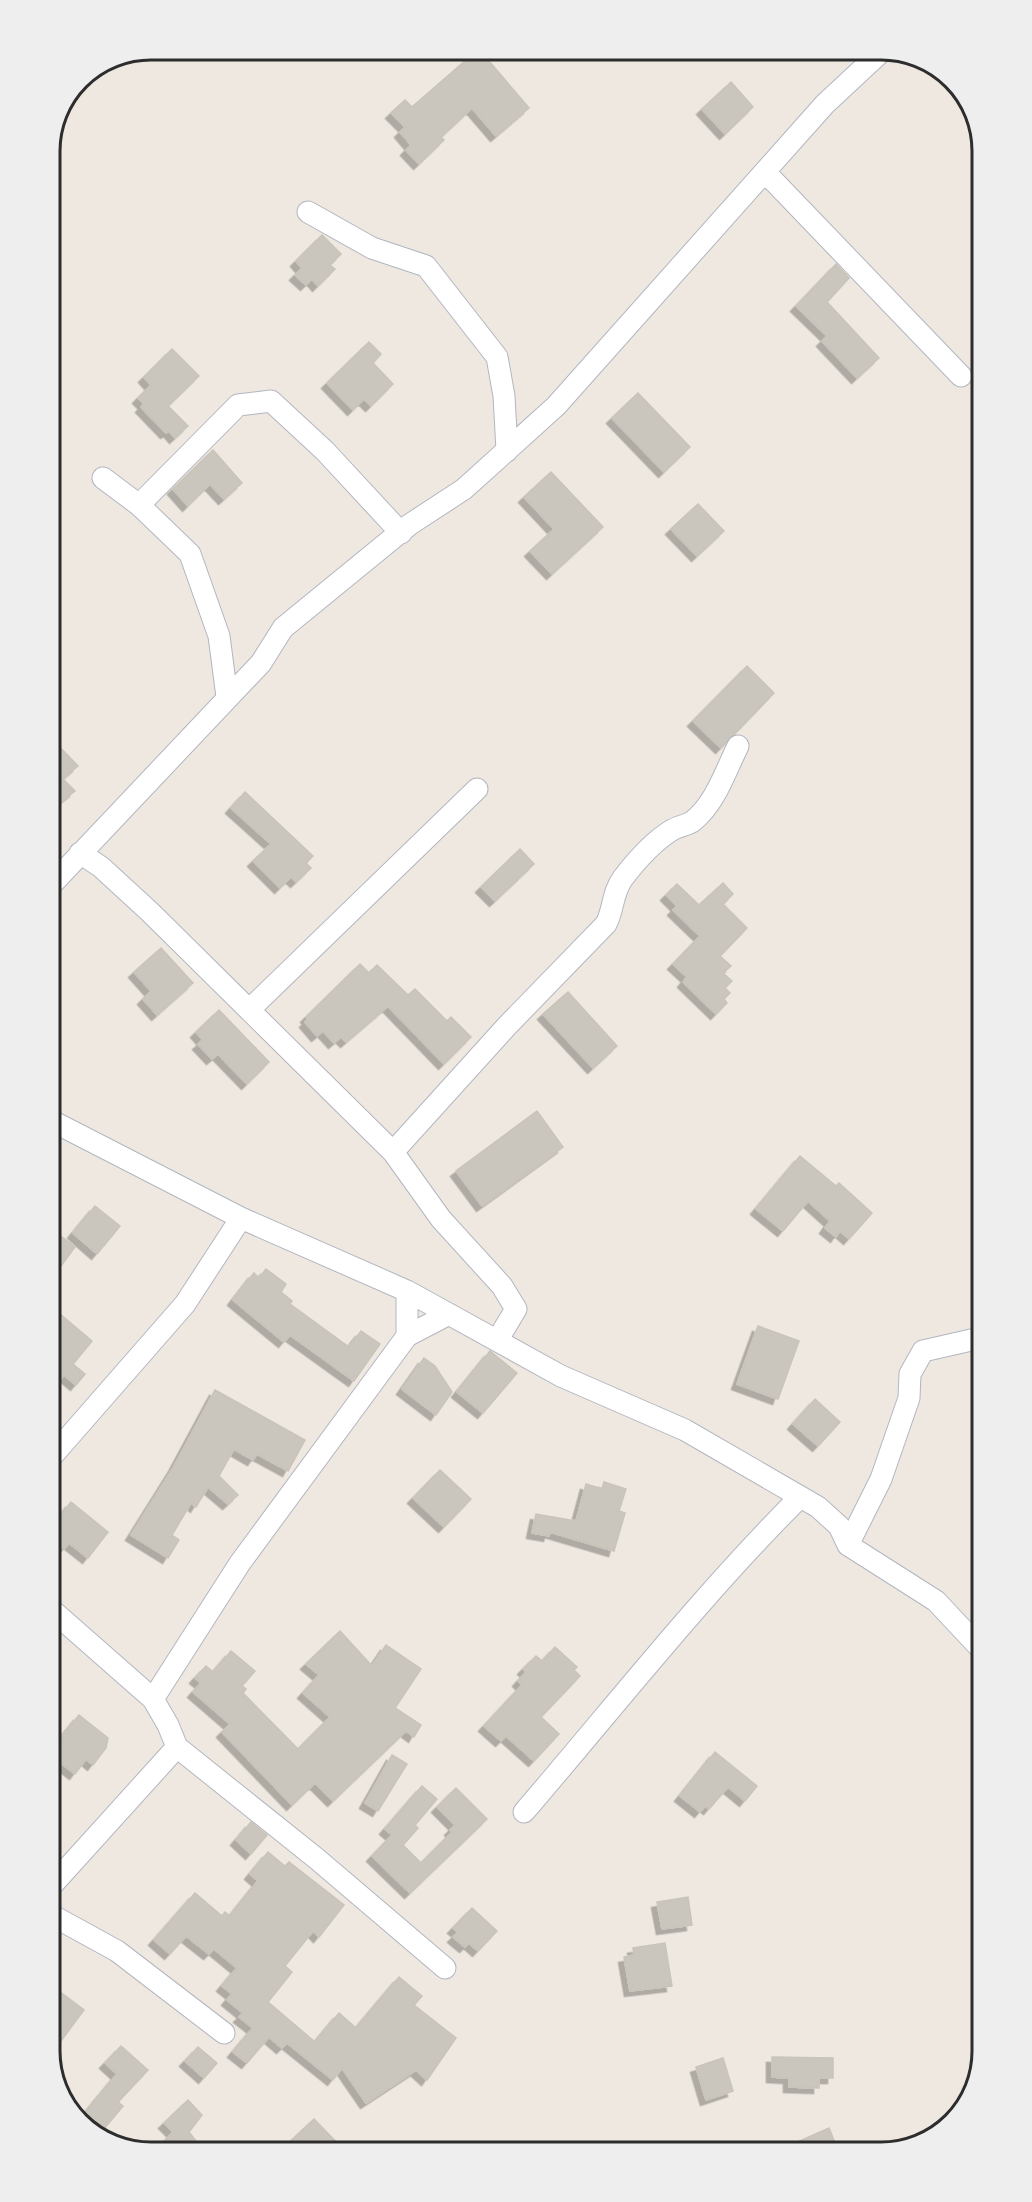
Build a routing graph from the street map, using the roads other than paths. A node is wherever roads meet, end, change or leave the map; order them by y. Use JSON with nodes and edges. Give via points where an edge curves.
{"nodes":[{"id":1,"x":872,"y":60,"type":"edge"},
{"id":2,"x":765,"y":172,"type":"junction"},
{"id":3,"x":308,"y":212,"type":"dead end"},
{"id":4,"x":962,"y":376,"type":"dead end"},
{"id":5,"x":507,"y":451,"type":"junction"},
{"id":6,"x":103,"y":478,"type":"dead end"},
{"id":7,"x":139,"y":505,"type":"junction"},
{"id":8,"x":401,"y":533,"type":"junction"},
{"id":9,"x":227,"y":697,"type":"junction"},
{"id":10,"x":738,"y":746,"type":"dead end"},
{"id":11,"x":477,"y":789,"type":"dead end"},
{"id":12,"x":80,"y":853,"type":"junction"},
{"id":13,"x":60,"y":875,"type":"edge"},
{"id":14,"x":249,"y":1010,"type":"junction"},
{"id":15,"x":60,"y":1125,"type":"edge"},
{"id":16,"x":393,"y":1152,"type":"junction"},
{"id":17,"x":241,"y":1218,"type":"junction"},
{"id":18,"x":408,"y":1291,"type":"junction"},
{"id":19,"x":450,"y":1314,"type":"junction"},
{"id":20,"x":407,"y":1336,"type":"junction"},
{"id":21,"x":498,"y":1339,"type":"junction"},
{"id":22,"x":972,"y":1340,"type":"edge"},
{"id":23,"x":60,"y":1447,"type":"edge"},
{"id":24,"x":800,"y":1497,"type":"junction"},
{"id":25,"x":848,"y":1545,"type":"junction"},
{"id":26,"x":60,"y":1622,"type":"edge"},
{"id":27,"x":972,"y":1639,"type":"edge"},
{"id":28,"x":153,"y":1700,"type":"junction"},
{"id":29,"x":177,"y":1747,"type":"junction"},
{"id":30,"x":524,"y":1812,"type":"dead end"},
{"id":31,"x":60,"y":1876,"type":"edge"},
{"id":32,"x":60,"y":1920,"type":"edge"},
{"id":33,"x":445,"y":1968,"type":"dead end"},
{"id":34,"x":224,"y":2033,"type":"dead end"}],
"edges":[{"from":1,"to":2,"type":"street","via":[[825,104]]},
{"from":2,"to":4,"type":"street"},
{"from":2,"to":5,"type":"street","via":[[556,406]]},
{"from":3,"to":5,"type":"street","via":[[372,248],[426,266],[497,357]]},
{"from":5,"to":8,"type":"street","via":[[464,489]]},
{"from":6,"to":7,"type":"street"},
{"from":7,"to":8,"type":"street","via":[[238,405],[271,401],[325,451]]},
{"from":7,"to":9,"type":"street","via":[[190,554],[219,636]]},
{"from":8,"to":9,"type":"street","via":[[283,628],[261,663]]},
{"from":9,"to":12,"type":"street"},
{"from":10,"to":16,"type":"street","via":[[706,807],[692,822],[674,828],[637,862],[612,898],[606,924]]},
{"from":11,"to":14,"type":"street"},
{"from":12,"to":13,"type":"street"},
{"from":12,"to":14,"type":"street","via":[[101,867]]},
{"from":14,"to":16,"type":"street"},
{"from":15,"to":17,"type":"street"},
{"from":16,"to":21,"type":"street","via":[[441,1219],[502,1286],[516,1309]]},
{"from":17,"to":18,"type":"street"},
{"from":17,"to":23,"type":"street","via":[[185,1304]]},
{"from":18,"to":19,"type":"street"},
{"from":18,"to":20,"type":"street"},
{"from":19,"to":20,"type":"street"},
{"from":19,"to":21,"type":"street"},
{"from":20,"to":28,"type":"street","via":[[240,1563]]},
{"from":21,"to":24,"type":"street","via":[[561,1376],[685,1430]]},
{"from":22,"to":25,"type":"street","via":[[924,1351],[910,1374],[909,1398],[881,1479]]},
{"from":24,"to":25,"type":"street","via":[[839,1526]]},
{"from":24,"to":30,"type":"street","via":[[637,1674]]},
{"from":25,"to":27,"type":"street","via":[[936,1601]]},
{"from":26,"to":28,"type":"street"},
{"from":28,"to":29,"type":"street"},
{"from":29,"to":31,"type":"street"},
{"from":29,"to":33,"type":"street"},
{"from":32,"to":34,"type":"street","via":[[117,1951]]}]}
